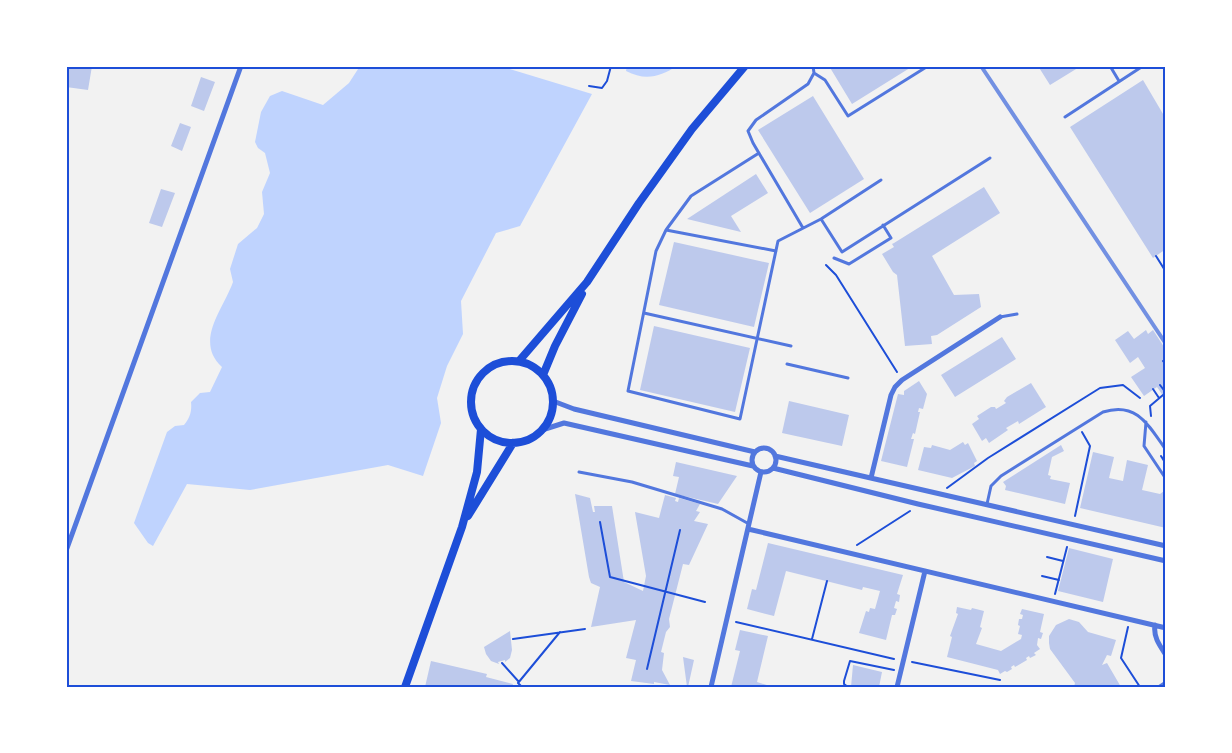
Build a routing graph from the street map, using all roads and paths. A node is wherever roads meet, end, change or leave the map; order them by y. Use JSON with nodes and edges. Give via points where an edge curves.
{"nodes":[{"id":1,"x":241,"y":66,"type":"edge"},
{"id":2,"x":611,"y":66,"type":"edge"},
{"id":3,"x":744,"y":66,"type":"edge"},
{"id":4,"x":813,"y":66,"type":"edge"},
{"id":5,"x":928,"y":66,"type":"edge"},
{"id":6,"x":1110,"y":66,"type":"edge"},
{"id":7,"x":1143,"y":66,"type":"edge"},
{"id":8,"x":814,"y":73,"type":"junction"},
{"id":9,"x":1119,"y":81,"type":"junction"},
{"id":10,"x":589,"y":86,"type":"dead end"},
{"id":11,"x":1065,"y":117,"type":"dead end"},
{"id":12,"x":759,"y":153,"type":"junction"},
{"id":13,"x":990,"y":158,"type":"dead end"},
{"id":14,"x":881,"y":180,"type":"dead end"},
{"id":15,"x":821,"y":219,"type":"junction"},
{"id":16,"x":883,"y":225,"type":"junction"},
{"id":17,"x":803,"y":228,"type":"junction"},
{"id":18,"x":666,"y":230,"type":"junction"},
{"id":19,"x":776,"y":251,"type":"junction"},
{"id":20,"x":1156,"y":256,"type":"dead end"},
{"id":21,"x":834,"y":258,"type":"dead end"},
{"id":22,"x":826,"y":265,"type":"dead end"},
{"id":23,"x":1166,"y":272,"type":"edge"},
{"id":24,"x":587,"y":282,"type":"junction"},
{"id":25,"x":644,"y":313,"type":"junction"},
{"id":26,"x":1017,"y":314,"type":"dead end"},
{"id":27,"x":1000,"y":317,"type":"joint"},
{"id":28,"x":758,"y":338,"type":"junction"},
{"id":29,"x":791,"y":346,"type":"dead end"},
{"id":30,"x":519,"y":361,"type":"junction"},
{"id":31,"x":1163,"y":361,"type":"dead end"},
{"id":32,"x":787,"y":363,"type":"dead end"},
{"id":33,"x":1166,"y":365,"type":"edge"},
{"id":34,"x":543,"y":375,"type":"junction"},
{"id":35,"x":848,"y":378,"type":"dead end"},
{"id":36,"x":902,"y":380,"type":"junction"},
{"id":37,"x":1164,"y":394,"type":"edge"},
{"id":38,"x":1159,"y":398,"type":"junction"},
{"id":39,"x":1140,"y":399,"type":"dead end"},
{"id":40,"x":553,"y":401,"type":"junction"},
{"id":41,"x":1151,"y":421,"type":"dead end"},
{"id":42,"x":1146,"y":422,"type":"junction"},
{"id":43,"x":1078,"y":428,"type":"junction"},
{"id":44,"x":481,"y":429,"type":"junction"},
{"id":45,"x":542,"y":430,"type":"junction"},
{"id":46,"x":513,"y":443,"type":"junction"},
{"id":47,"x":1166,"y":450,"type":"edge"},
{"id":48,"x":755,"y":452,"type":"junction"},
{"id":49,"x":775,"y":456,"type":"junction"},
{"id":50,"x":753,"y":466,"type":"junction"},
{"id":51,"x":773,"y":468,"type":"junction"},
{"id":52,"x":579,"y":472,"type":"dead end"},
{"id":53,"x":760,"y":472,"type":"junction"},
{"id":54,"x":871,"y":478,"type":"junction"},
{"id":55,"x":1166,"y":479,"type":"edge"},
{"id":56,"x":943,"y":491,"type":"dead end"},
{"id":57,"x":987,"y":504,"type":"junction"},
{"id":58,"x":914,"y":507,"type":"dead end"},
{"id":59,"x":984,"y":519,"type":"junction"},
{"id":60,"x":1074,"y":521,"type":"dead end"},
{"id":61,"x":600,"y":522,"type":"dead end"},
{"id":62,"x":749,"y":526,"type":"junction"},
{"id":63,"x":462,"y":527,"type":"junction"},
{"id":64,"x":680,"y":530,"type":"dead end"},
{"id":65,"x":1068,"y":543,"type":"dead end"},
{"id":66,"x":857,"y":545,"type":"dead end"},
{"id":67,"x":1166,"y":546,"type":"edge"},
{"id":68,"x":66,"y":551,"type":"edge"},
{"id":69,"x":1047,"y":557,"type":"dead end"},
{"id":70,"x":1063,"y":561,"type":"junction"},
{"id":71,"x":1166,"y":561,"type":"edge"},
{"id":72,"x":925,"y":571,"type":"junction"},
{"id":73,"x":1042,"y":576,"type":"dead end"},
{"id":74,"x":1059,"y":580,"type":"junction"},
{"id":75,"x":827,"y":581,"type":"dead end"},
{"id":76,"x":665,"y":592,"type":"junction"},
{"id":77,"x":1054,"y":601,"type":"junction"},
{"id":78,"x":705,"y":602,"type":"dead end"},
{"id":79,"x":736,"y":622,"type":"dead end"},
{"id":80,"x":1129,"y":625,"type":"dead end"},
{"id":81,"x":1155,"y":625,"type":"junction"},
{"id":82,"x":1166,"y":628,"type":"edge"},
{"id":83,"x":585,"y":629,"type":"dead end"},
{"id":84,"x":560,"y":632,"type":"junction"},
{"id":85,"x":513,"y":639,"type":"dead end"},
{"id":86,"x":812,"y":639,"type":"junction"},
{"id":87,"x":1166,"y":655,"type":"edge"},
{"id":88,"x":902,"y":660,"type":"junction"},
{"id":89,"x":502,"y":663,"type":"dead end"},
{"id":90,"x":647,"y":669,"type":"dead end"},
{"id":91,"x":900,"y":671,"type":"junction"},
{"id":92,"x":1000,"y":680,"type":"dead end"},
{"id":93,"x":519,"y":682,"type":"junction"},
{"id":94,"x":1166,"y":683,"type":"edge"},
{"id":95,"x":405,"y":687,"type":"edge"},
{"id":96,"x":522,"y":687,"type":"edge"},
{"id":97,"x":711,"y":687,"type":"edge"},
{"id":98,"x":848,"y":687,"type":"edge"},
{"id":99,"x":897,"y":687,"type":"edge"},
{"id":100,"x":1140,"y":687,"type":"edge"},
{"id":101,"x":1160,"y":687,"type":"edge"}],
"edges":[{"from":1,"to":68,"type":"street"},
{"from":2,"to":10,"type":"path","via":[[602,88]]},
{"from":3,"to":24,"type":"main road","via":[[692,129]]},
{"from":4,"to":8,"type":"lane"},
{"from":5,"to":8,"type":"lane","via":[[848,116],[825,80]]},
{"from":6,"to":9,"type":"lane"},
{"from":7,"to":9,"type":"lane"},
{"from":8,"to":12,"type":"lane","via":[[808,84],[756,120],[748,131]]},
{"from":9,"to":11,"type":"lane"},
{"from":12,"to":17,"type":"lane"},
{"from":12,"to":18,"type":"lane","via":[[691,196]]},
{"from":13,"to":16,"type":"lane"},
{"from":14,"to":15,"type":"lane"},
{"from":15,"to":16,"type":"lane","via":[[842,252]]},
{"from":15,"to":17,"type":"lane"},
{"from":16,"to":21,"type":"lane","via":[[891,238],[849,264]]},
{"from":17,"to":19,"type":"lane","via":[[778,242]]},
{"from":18,"to":19,"type":"lane"},
{"from":18,"to":25,"type":"lane","via":[[656,251]]},
{"from":19,"to":28,"type":"lane"},
{"from":20,"to":23,"type":"path"},
{"from":22,"to":36,"type":"path"},
{"from":24,"to":30,"type":"main road"},
{"from":24,"to":34,"type":"main road"},
{"from":25,"to":28,"type":"lane"},
{"from":25,"to":28,"type":"lane","via":[[628,391],[740,419]]},
{"from":26,"to":27,"type":"lane"},
{"from":27,"to":36,"type":"street"},
{"from":28,"to":29,"type":"lane"},
{"from":30,"to":34,"type":"main road","via":[[532,365]]},
{"from":30,"to":44,"type":"main road","via":[[492,365],[474,384],[471,411]]},
{"from":31,"to":33,"type":"path"},
{"from":32,"to":35,"type":"lane"},
{"from":34,"to":40,"type":"main road"},
{"from":36,"to":54,"type":"street","via":[[891,395]]},
{"from":37,"to":38,"type":"path"},
{"from":37,"to":38,"type":"path","via":[[1161,387],[1154,391]]},
{"from":38,"to":41,"type":"path","via":[[1150,406]]},
{"from":39,"to":56,"type":"path","via":[[1123,385],[1100,388]]},
{"from":40,"to":45,"type":"main road"},
{"from":40,"to":48,"type":"street"},
{"from":42,"to":43,"type":"lane","via":[[1126,409],[1114,409]]},
{"from":42,"to":47,"type":"lane"},
{"from":42,"to":55,"type":"lane","via":[[1144,446]]},
{"from":43,"to":57,"type":"lane","via":[[1000,476],[991,486]]},
{"from":43,"to":60,"type":"path","via":[[1090,446]]},
{"from":44,"to":46,"type":"main road","via":[[497,441]]},
{"from":44,"to":63,"type":"main road","via":[[477,472]]},
{"from":45,"to":46,"type":"main road"},
{"from":45,"to":50,"type":"street","via":[[564,423]]},
{"from":46,"to":63,"type":"main road"},
{"from":48,"to":49,"type":"street","via":[[767,448]]},
{"from":48,"to":50,"type":"street"},
{"from":49,"to":51,"type":"street"},
{"from":49,"to":54,"type":"street"},
{"from":50,"to":53,"type":"street"},
{"from":51,"to":53,"type":"street"},
{"from":51,"to":59,"type":"street"},
{"from":52,"to":62,"type":"lane","via":[[632,482],[700,502],[722,509]]},
{"from":53,"to":62,"type":"street"},
{"from":54,"to":57,"type":"street"},
{"from":57,"to":59,"type":"street"},
{"from":57,"to":67,"type":"street"},
{"from":58,"to":66,"type":"path"},
{"from":59,"to":71,"type":"street"},
{"from":61,"to":76,"type":"path","via":[[610,577]]},
{"from":62,"to":72,"type":"street"},
{"from":62,"to":97,"type":"street"},
{"from":63,"to":95,"type":"main road"},
{"from":64,"to":76,"type":"path"},
{"from":65,"to":70,"type":"path"},
{"from":69,"to":70,"type":"path"},
{"from":70,"to":74,"type":"path"},
{"from":72,"to":77,"type":"street"},
{"from":72,"to":88,"type":"street"},
{"from":73,"to":74,"type":"path"},
{"from":74,"to":77,"type":"path"},
{"from":75,"to":86,"type":"path"},
{"from":76,"to":78,"type":"path"},
{"from":76,"to":90,"type":"path"},
{"from":77,"to":81,"type":"street"},
{"from":79,"to":86,"type":"path"},
{"from":80,"to":100,"type":"path","via":[[1121,657]]},
{"from":81,"to":82,"type":"street"},
{"from":81,"to":87,"type":"street","via":[[1156,639]]},
{"from":83,"to":84,"type":"path"},
{"from":84,"to":85,"type":"path"},
{"from":84,"to":93,"type":"path"},
{"from":86,"to":88,"type":"path"},
{"from":88,"to":91,"type":"street"},
{"from":88,"to":92,"type":"path"},
{"from":89,"to":93,"type":"path"},
{"from":91,"to":98,"type":"path","via":[[850,661],[844,681]]},
{"from":91,"to":99,"type":"street"},
{"from":93,"to":96,"type":"path"},
{"from":94,"to":101,"type":"street"}]}
